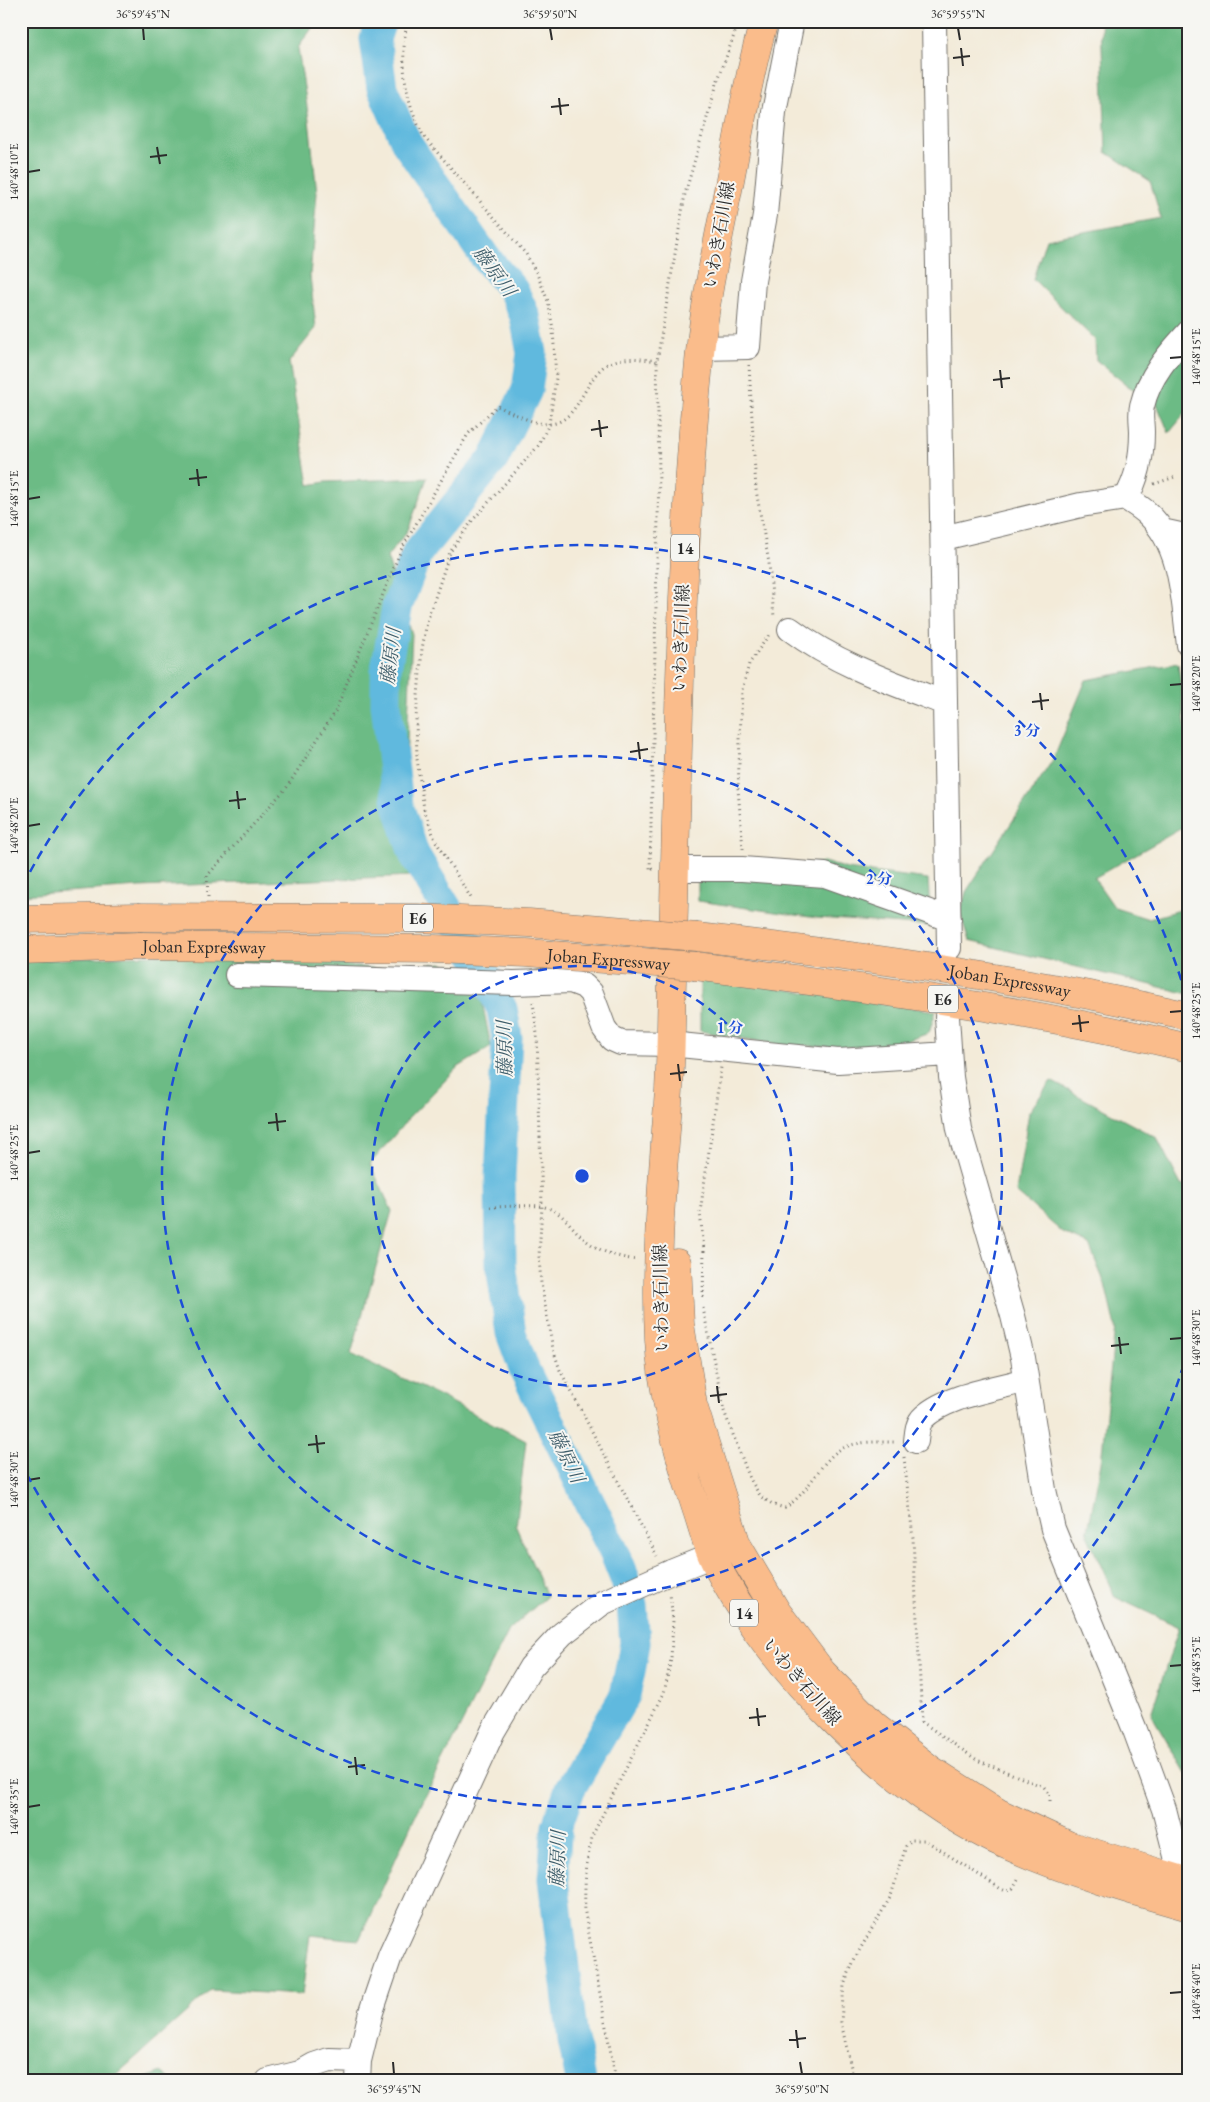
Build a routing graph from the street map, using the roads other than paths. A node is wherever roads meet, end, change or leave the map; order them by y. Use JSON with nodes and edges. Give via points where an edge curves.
{"nodes":[{"id":1,"x":764,"y":21,"type":"edge"},
{"id":2,"x":792,"y":21,"type":"edge"},
{"id":3,"x":934,"y":21,"type":"edge"},
{"id":4,"x":1189,"y":332,"type":"edge"},
{"id":5,"x":701,"y":348,"type":"junction"},
{"id":6,"x":1126,"y":498,"type":"junction"},
{"id":7,"x":1162,"y":531,"type":"junction"},
{"id":8,"x":1189,"y":537,"type":"edge"},
{"id":9,"x":943,"y":538,"type":"junction"},
{"id":10,"x":778,"y":627,"type":"road end"},
{"id":11,"x":1189,"y":645,"type":"edge"},
{"id":12,"x":945,"y":703,"type":"junction"},
{"id":13,"x":675,"y":869,"type":"junction"},
{"id":14,"x":21,"y":919,"type":"edge"},
{"id":15,"x":949,"y":919,"type":"junction"},
{"id":16,"x":949,"y":948,"type":"dead end"},
{"id":17,"x":21,"y":950,"type":"edge"},
{"id":18,"x":237,"y":975,"type":"dead end"},
{"id":19,"x":1189,"y":1016,"type":"edge"},
{"id":20,"x":947,"y":1018,"type":"dead end"},
{"id":21,"x":670,"y":1044,"type":"junction"},
{"id":22,"x":1189,"y":1048,"type":"edge"},
{"id":23,"x":949,"y":1054,"type":"junction"},
{"id":24,"x":670,"y":1082,"type":"junction"},
{"id":25,"x":1026,"y":1380,"type":"junction"},
{"id":26,"x":909,"y":1441,"type":"road end"},
{"id":27,"x":737,"y":1545,"type":"junction"},
{"id":28,"x":712,"y":1556,"type":"junction"},
{"id":29,"x":1187,"y":1893,"type":"edge"},
{"id":30,"x":359,"y":2071,"type":"edge"},
{"id":31,"x":268,"y":2081,"type":"edge"}],
"edges":[{"from":1,"to":5,"type":"main road","name":"いわき石川線","number":"14","via":[[751,67]]},
{"from":2,"to":5,"type":"street","via":[[774,112],[748,347]]},
{"from":3,"to":9,"type":"street"},
{"from":4,"to":6,"type":"street","via":[[1166,357],[1141,407],[1139,468]]},
{"from":5,"to":13,"type":"main road","name":"いわき石川線","number":"14","via":[[682,585]]},
{"from":6,"to":7,"type":"street","via":[[1148,513]]},
{"from":6,"to":9,"type":"street","via":[[1081,505]]},
{"from":7,"to":8,"type":"street"},
{"from":7,"to":11,"type":"street","via":[[1180,570]]},
{"from":9,"to":12,"type":"street"},
{"from":10,"to":12,"type":"street","via":[[881,679]]},
{"from":12,"to":15,"type":"street"},
{"from":13,"to":15,"type":"street","via":[[742,869],[825,875]]},
{"from":13,"to":21,"type":"main road","name":"いわき石川線","number":"14"},
{"from":14,"to":19,"type":"main road","name":"Joban Expressway","number":"E6","bridge":true,"via":[[417,918],[529,923],[698,937],[822,951],[1021,981]]},
{"from":15,"to":16,"type":"street"},
{"from":17,"to":22,"type":"main road","name":"Joban Expressway","number":"E6","bridge":true,"via":[[140,946],[452,950],[695,966],[930,997],[1118,1031]]},
{"from":18,"to":21,"type":"street","via":[[570,981],[584,986],[591,993],[604,1028],[612,1038],[621,1043]]},
{"from":20,"to":23,"type":"street"},
{"from":21,"to":23,"type":"street","via":[[838,1061]]},
{"from":21,"to":24,"type":"main road","name":"いわき石川線","number":"14"},
{"from":23,"to":25,"type":"street","via":[[959,1129],[1013,1316]]},
{"from":24,"to":27,"type":"main road","name":"いわき石川線","number":"14","via":[[680,1324],[693,1405]]},
{"from":24,"to":28,"type":"main road","name":"いわき石川線","number":"14","via":[[660,1205],[659,1341],[667,1398],[684,1472]]},
{"from":25,"to":26,"type":"street","via":[[934,1409],[922,1420]]},
{"from":25,"to":29,"type":"street","via":[[1053,1529],[1135,1730],[1164,1809]]},
{"from":27,"to":28,"type":"street"},
{"from":27,"to":29,"type":"main road","name":"いわき石川線","number":"14","via":[[776,1612],[822,1672],[874,1725],[930,1769],[999,1813]]},
{"from":28,"to":29,"type":"main road","name":"いわき石川線","number":"14","via":[[740,1606],[790,1672],[880,1764],[934,1804],[1000,1843],[1099,1882]]},
{"from":28,"to":30,"type":"street","bridge":true,"via":[[602,1603],[562,1634],[531,1667],[493,1731],[390,1956],[371,2012]]},
{"from":30,"to":31,"type":"street","via":[[329,2060],[300,2073]]}]}
